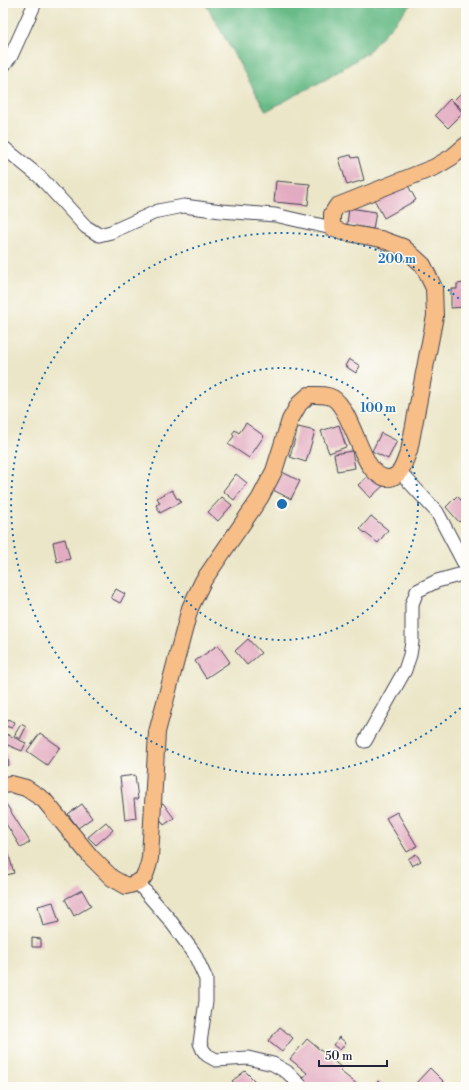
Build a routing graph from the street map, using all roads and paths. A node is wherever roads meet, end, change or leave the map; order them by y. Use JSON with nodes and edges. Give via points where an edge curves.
{"nodes":[{"id":1,"x":35,"y":3,"type":"edge"},
{"id":2,"x":3,"y":66,"type":"edge"},
{"id":3,"x":466,"y":145,"type":"edge"},
{"id":4,"x":3,"y":147,"type":"edge"},
{"id":5,"x":332,"y":228,"type":"junction"},
{"id":6,"x":400,"y":472,"type":"junction"},
{"id":7,"x":466,"y":567,"type":"edge"},
{"id":8,"x":466,"y":573,"type":"edge"},
{"id":9,"x":365,"y":741,"type":"dead end"},
{"id":10,"x":3,"y":784,"type":"edge"},
{"id":11,"x":138,"y":883,"type":"junction"},
{"id":12,"x":302,"y":1087,"type":"edge"}],
"edges":[{"from":1,"to":2,"type":"street","via":[[11,56]]},
{"from":3,"to":5,"type":"main road","via":[[435,167],[337,206],[332,214]]},
{"from":4,"to":5,"type":"street","via":[[40,177],[86,228],[100,235],[158,211],[184,206],[275,215]]},
{"from":5,"to":6,"type":"main road","via":[[381,239],[403,248],[423,265],[434,288],[435,316],[408,451]]},
{"from":6,"to":7,"type":"street","via":[[437,512]]},
{"from":6,"to":11,"type":"main road","via":[[386,479],[370,467],[343,409],[334,399],[322,395],[309,395],[299,404],[290,420],[274,471],[260,498],[202,581],[190,608],[157,732],[150,858],[147,874]]},
{"from":8,"to":9,"type":"street","via":[[437,581],[417,591],[412,604],[412,642],[405,670]]},
{"from":10,"to":11,"type":"main road","via":[[26,788],[44,800],[91,857],[112,878],[126,886]]},
{"from":11,"to":12,"type":"street","via":[[194,953],[206,979],[206,1001],[200,1043],[203,1050],[216,1060],[248,1058],[273,1064],[287,1072]]}]}
